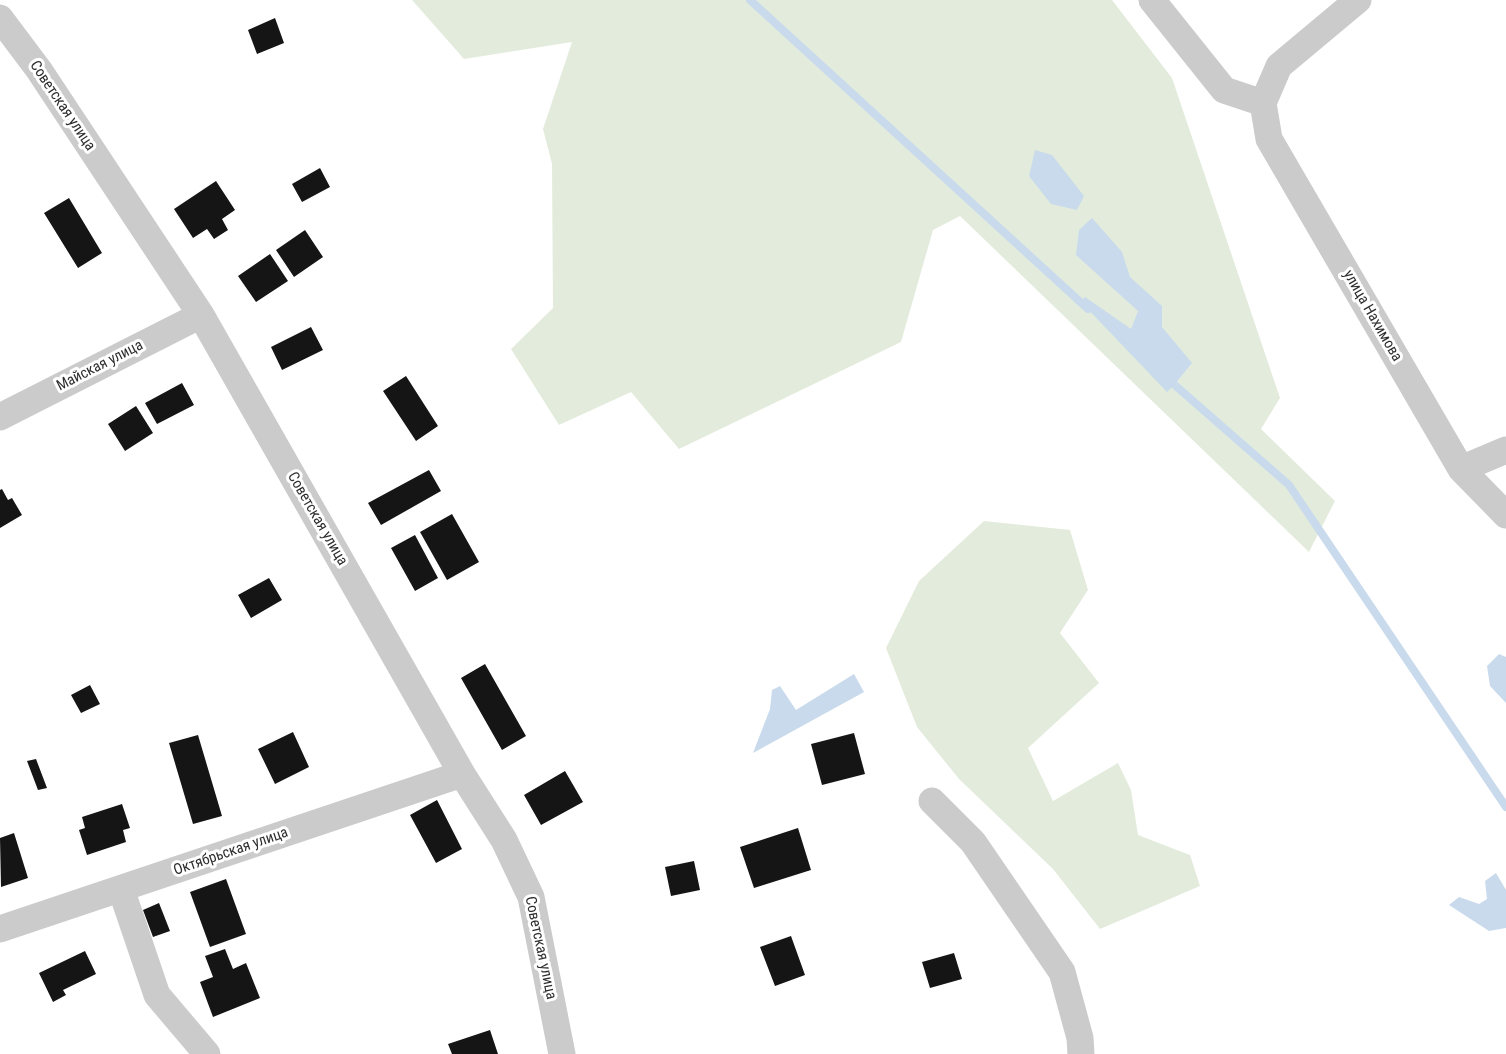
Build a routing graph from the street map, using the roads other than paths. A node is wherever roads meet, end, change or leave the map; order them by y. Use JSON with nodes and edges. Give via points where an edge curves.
{"nodes":[{"id":1,"x":1152,"y":0,"type":"edge"},
{"id":2,"x":1358,"y":0,"type":"edge"},
{"id":3,"x":0,"y":18,"type":"edge"},
{"id":4,"x":1263,"y":103,"type":"junction"},
{"id":5,"x":201,"y":315,"type":"junction"},
{"id":6,"x":0,"y":417,"type":"edge"},
{"id":7,"x":1506,"y":450,"type":"edge"},
{"id":8,"x":1461,"y":469,"type":"junction"},
{"id":9,"x":1506,"y":515,"type":"edge"},
{"id":10,"x":462,"y":774,"type":"junction"},
{"id":11,"x":932,"y":801,"type":"dead end"},
{"id":12,"x":121,"y":889,"type":"junction"},
{"id":13,"x":0,"y":929,"type":"edge"},
{"id":14,"x":207,"y":1054,"type":"edge"},
{"id":15,"x":562,"y":1054,"type":"edge"},
{"id":16,"x":1082,"y":1054,"type":"edge"}],
"edges":[{"from":1,"to":4,"type":"street","via":[[1224,90]]},
{"from":2,"to":4,"type":"street","via":[[1279,66]]},
{"from":3,"to":5,"type":"street","name":"Советская улица","via":[[39,70]]},
{"from":4,"to":8,"type":"street","name":"улица Нахимова","via":[[1269,139]]},
{"from":5,"to":6,"type":"street","name":"Майская улица"},
{"from":5,"to":10,"type":"street","name":"Советская улица"},
{"from":7,"to":8,"type":"street"},
{"from":8,"to":9,"type":"street","name":"улица Нахимова"},
{"from":10,"to":12,"type":"street","name":"Октябрьская улица"},
{"from":10,"to":15,"type":"street","name":"Советская улица","via":[[504,840],[531,897]]},
{"from":11,"to":16,"type":"street","via":[[973,842],[1062,972]]},
{"from":12,"to":13,"type":"street","name":"Октябрьская улица"},
{"from":12,"to":14,"type":"street","via":[[157,995]]}]}
